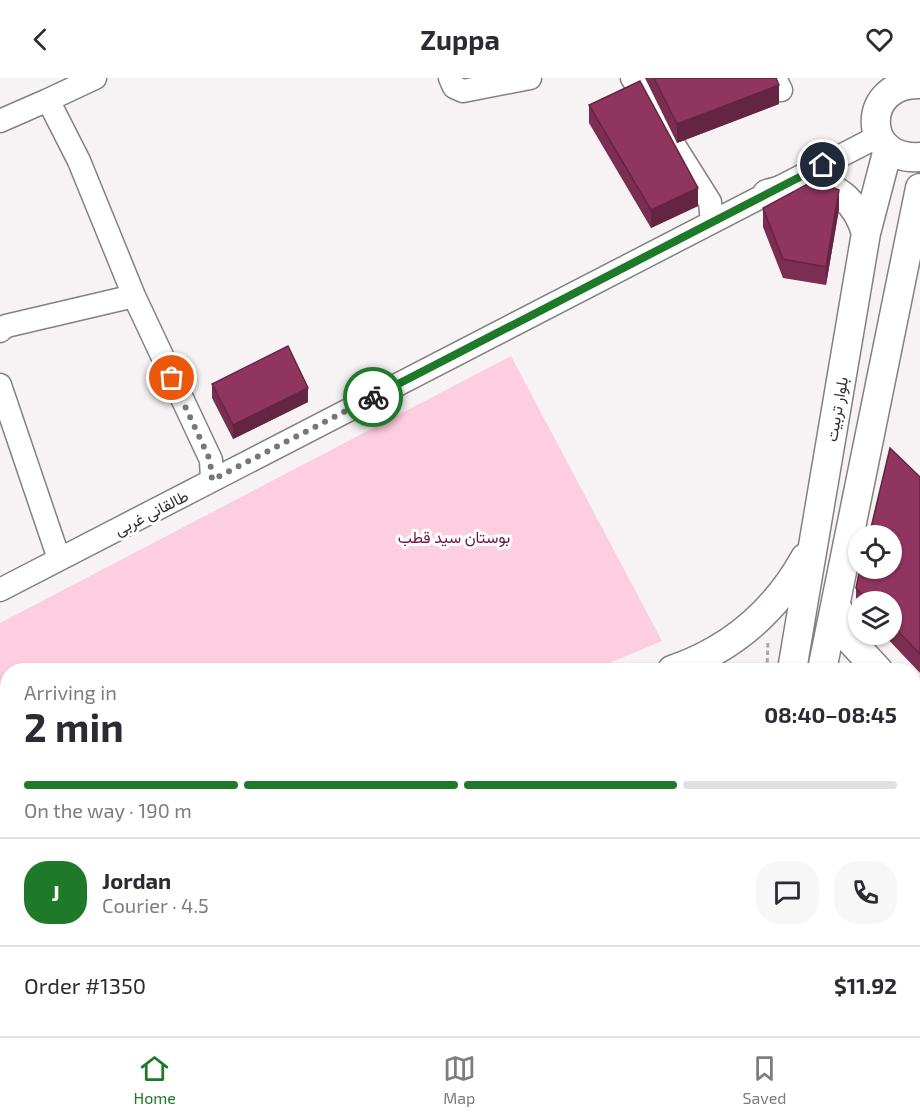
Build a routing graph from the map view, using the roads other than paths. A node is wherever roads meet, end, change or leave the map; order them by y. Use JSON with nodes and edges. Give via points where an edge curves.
{"nodes":[{"id":1,"x":95,"y":78,"type":"edge"},
{"id":2,"x":450,"y":78,"type":"edge"},
{"id":3,"x":530,"y":78,"type":"edge"},
{"id":4,"x":632,"y":78,"type":"edge"},
{"id":5,"x":920,"y":84,"type":"edge"},
{"id":6,"x":886,"y":86,"type":"edge"},
{"id":7,"x":48,"y":100,"type":"junction"},
{"id":8,"x":0,"y":121,"type":"edge"},
{"id":9,"x":883,"y":143,"type":"junction"},
{"id":10,"x":920,"y":158,"type":"edge"},
{"id":11,"x":920,"y":188,"type":"edge"},
{"id":12,"x":767,"y":194,"type":"junction"},
{"id":13,"x":712,"y":222,"type":"junction"},
{"id":14,"x":866,"y":233,"type":"junction"},
{"id":15,"x":134,"y":296,"type":"junction"},
{"id":16,"x":0,"y":331,"type":"edge"},
{"id":17,"x":0,"y":385,"type":"edge"},
{"id":18,"x":212,"y":480,"type":"junction"},
{"id":19,"x":814,"y":543,"type":"junction"},
{"id":20,"x":59,"y":559,"type":"junction"},
{"id":21,"x":0,"y":590,"type":"edge"},
{"id":22,"x":836,"y":605,"type":"junction"},
{"id":23,"x":689,"y":663,"type":"edge"},
{"id":24,"x":793,"y":663,"type":"edge"},
{"id":25,"x":824,"y":663,"type":"edge"},
{"id":26,"x":872,"y":663,"type":"edge"}],
"edges":[{"from":1,"to":7,"type":"street"},
{"from":2,"to":3,"type":"street","via":[[454,87],[463,91]]},
{"from":4,"to":13,"type":"street","via":[[710,202]]},
{"from":5,"to":6,"type":"main road"},
{"from":6,"to":9,"type":"main road","name":"بلوار تربیت","via":[[876,113]]},
{"from":7,"to":8,"type":"street"},
{"from":7,"to":15,"type":"street","via":[[79,161]]},
{"from":9,"to":10,"type":"main road","via":[[909,158]]},
{"from":9,"to":12,"type":"street","name":"طالقانی غربی"},
{"from":9,"to":14,"type":"main road","name":"بلوار تربیت"},
{"from":11,"to":22,"type":"main road"},
{"from":12,"to":13,"type":"street","name":"طالقانی غربی"},
{"from":12,"to":14,"type":"main road","via":[[807,185],[825,187],[853,205]]},
{"from":13,"to":18,"type":"street","name":"طالقانی غربی"},
{"from":14,"to":19,"type":"main road","name":"بلوار تربیت"},
{"from":15,"to":16,"type":"street","via":[[6,326]]},
{"from":15,"to":18,"type":"street","via":[[210,460]]},
{"from":17,"to":20,"type":"street"},
{"from":18,"to":20,"type":"street","name":"طالقانی غربی"},
{"from":19,"to":23,"type":"main road","via":[[785,590],[757,620],[713,653]]},
{"from":19,"to":24,"type":"main road","name":"بلوار تربیت"},
{"from":20,"to":21,"type":"street","name":"طالقانی غربی"},
{"from":22,"to":25,"type":"main road"},
{"from":22,"to":26,"type":"main road","via":[[852,642]]}]}
